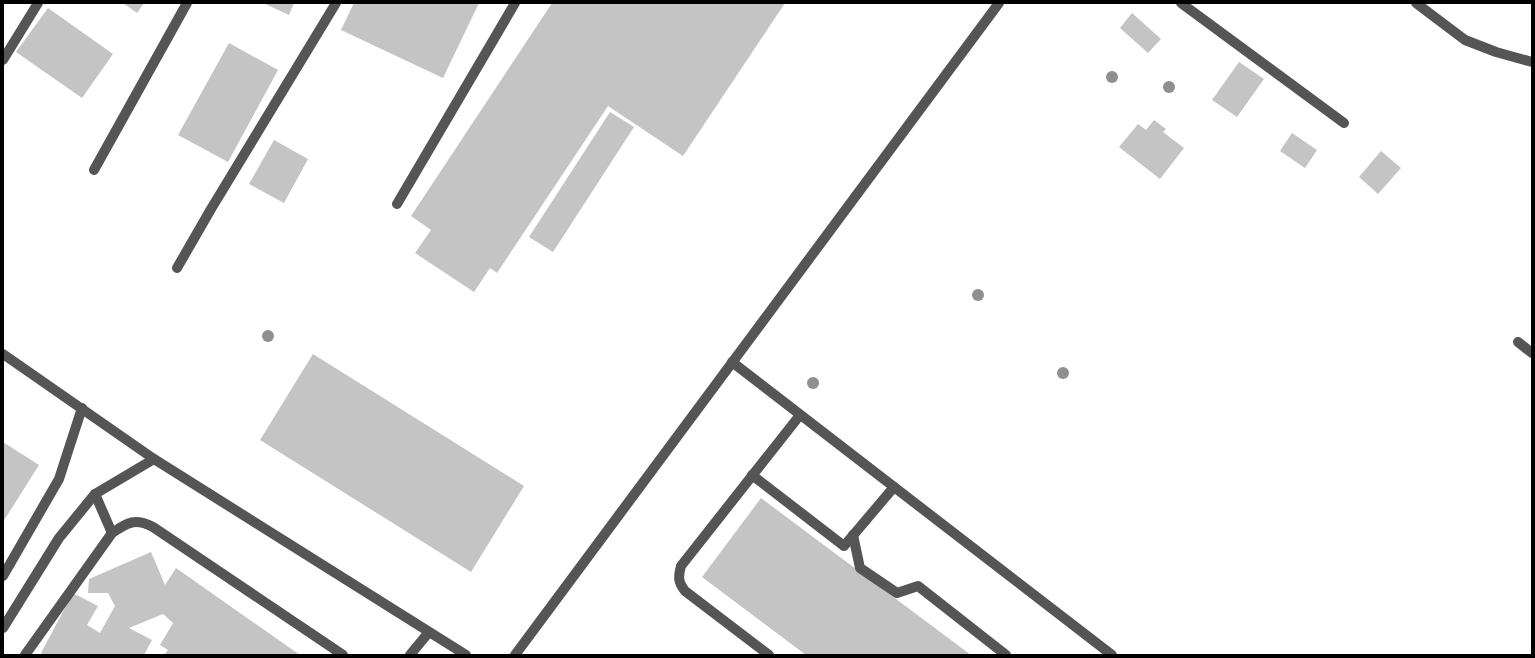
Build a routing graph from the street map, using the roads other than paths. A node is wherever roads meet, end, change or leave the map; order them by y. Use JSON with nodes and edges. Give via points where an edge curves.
{"nodes":[{"id":1,"x":38,"y":3,"type":"edge"},
{"id":2,"x":187,"y":3,"type":"edge"},
{"id":3,"x":336,"y":3,"type":"edge"},
{"id":4,"x":515,"y":3,"type":"edge"},
{"id":5,"x":999,"y":3,"type":"edge"},
{"id":6,"x":1181,"y":3,"type":"edge"},
{"id":7,"x":1416,"y":3,"type":"edge"},
{"id":8,"x":3,"y":60,"type":"edge"},
{"id":9,"x":1532,"y":62,"type":"edge"},
{"id":10,"x":1344,"y":123,"type":"dead end"},
{"id":11,"x":94,"y":170,"type":"dead end"},
{"id":12,"x":397,"y":204,"type":"dead end"},
{"id":13,"x":178,"y":268,"type":"dead end"},
{"id":14,"x":1518,"y":342,"type":"dead end"},
{"id":15,"x":1532,"y":353,"type":"edge"},
{"id":16,"x":3,"y":354,"type":"edge"},
{"id":17,"x":732,"y":362,"type":"junction"},
{"id":18,"x":82,"y":408,"type":"junction"},
{"id":19,"x":800,"y":415,"type":"junction"},
{"id":20,"x":154,"y":459,"type":"junction"},
{"id":21,"x":752,"y":475,"type":"junction"},
{"id":22,"x":894,"y":487,"type":"junction"},
{"id":23,"x":95,"y":494,"type":"junction"},
{"id":24,"x":112,"y":533,"type":"junction"},
{"id":25,"x":853,"y":535,"type":"junction"},
{"id":26,"x":3,"y":576,"type":"edge"},
{"id":27,"x":3,"y":628,"type":"edge"},
{"id":28,"x":429,"y":632,"type":"junction"},
{"id":29,"x":25,"y":655,"type":"edge"},
{"id":30,"x":343,"y":655,"type":"edge"},
{"id":31,"x":410,"y":655,"type":"edge"},
{"id":32,"x":466,"y":655,"type":"edge"},
{"id":33,"x":515,"y":655,"type":"edge"},
{"id":34,"x":769,"y":655,"type":"edge"},
{"id":35,"x":1006,"y":655,"type":"edge"},
{"id":36,"x":1110,"y":655,"type":"edge"}],
"edges":[{"from":1,"to":8,"type":"street"},
{"from":2,"to":11,"type":"street"},
{"from":3,"to":13,"type":"street"},
{"from":4,"to":12,"type":"street"},
{"from":5,"to":17,"type":"street"},
{"from":6,"to":10,"type":"street"},
{"from":7,"to":9,"type":"street","via":[[1465,40]]},
{"from":14,"to":15,"type":"street"},
{"from":16,"to":18,"type":"street"},
{"from":17,"to":19,"type":"street"},
{"from":17,"to":33,"type":"street"},
{"from":18,"to":20,"type":"street"},
{"from":18,"to":26,"type":"street","via":[[59,479]]},
{"from":19,"to":21,"type":"street"},
{"from":19,"to":22,"type":"street"},
{"from":20,"to":23,"type":"street"},
{"from":20,"to":28,"type":"street"},
{"from":21,"to":25,"type":"street","via":[[844,546]]},
{"from":21,"to":34,"type":"street","via":[[681,566],[678,575],[685,591]]},
{"from":22,"to":25,"type":"street"},
{"from":22,"to":36,"type":"street"},
{"from":23,"to":24,"type":"street"},
{"from":23,"to":27,"type":"street","via":[[59,538]]},
{"from":24,"to":29,"type":"street"},
{"from":24,"to":30,"type":"street","via":[[129,522],[142,522],[148,525]]},
{"from":25,"to":35,"type":"street","via":[[860,568],[897,592],[918,586]]},
{"from":28,"to":31,"type":"street"},
{"from":28,"to":32,"type":"street"}]}
